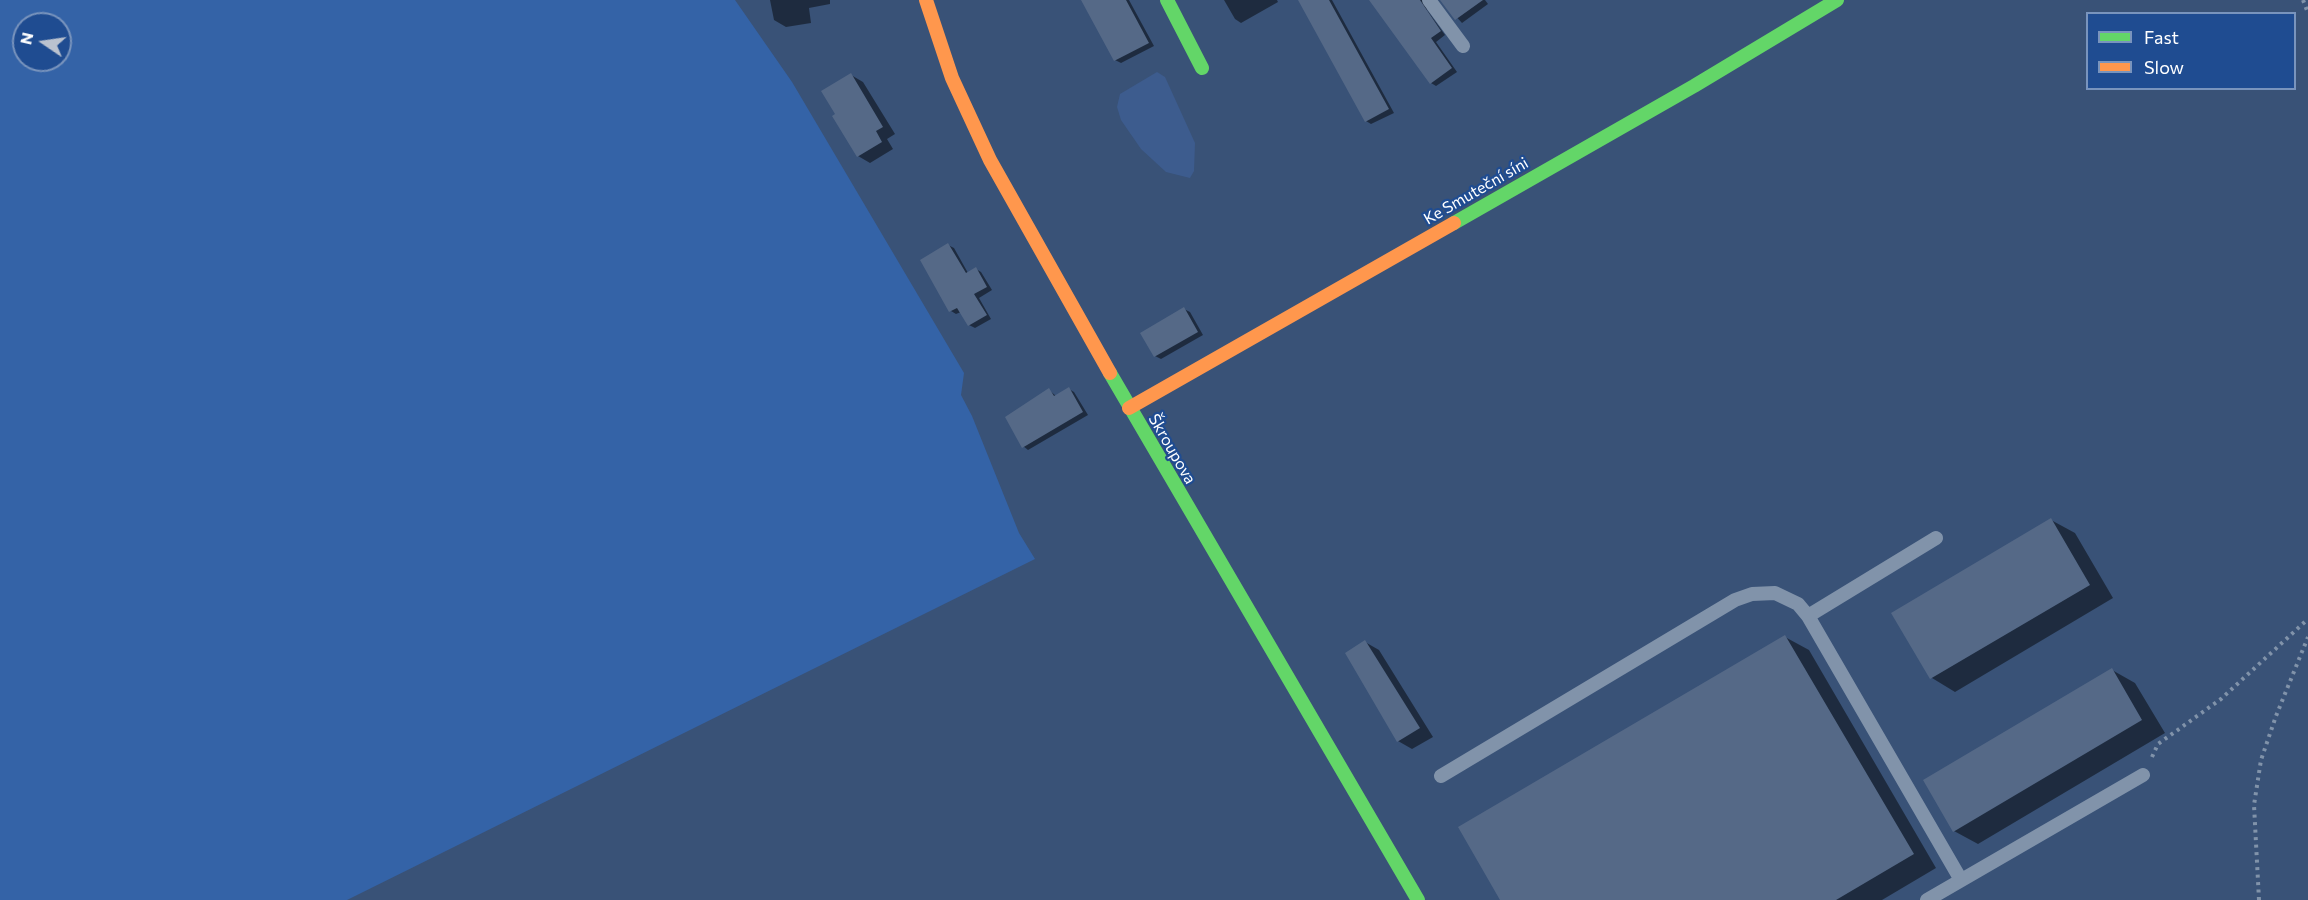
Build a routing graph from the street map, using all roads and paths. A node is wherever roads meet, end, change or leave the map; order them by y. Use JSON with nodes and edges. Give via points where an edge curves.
{"nodes":[{"id":1,"x":926,"y":0,"type":"edge"},
{"id":2,"x":1167,"y":0,"type":"edge"},
{"id":3,"x":1429,"y":0,"type":"edge"},
{"id":4,"x":1837,"y":0,"type":"edge"},
{"id":5,"x":2303,"y":0,"type":"edge"},
{"id":6,"x":2308,"y":13,"type":"edge"},
{"id":7,"x":1462,"y":46,"type":"dead end"},
{"id":8,"x":1202,"y":68,"type":"dead end"},
{"id":9,"x":1129,"y":408,"type":"junction"},
{"id":10,"x":1936,"y":538,"type":"dead end"},
{"id":11,"x":1808,"y":616,"type":"junction"},
{"id":12,"x":2308,"y":619,"type":"edge"},
{"id":13,"x":2308,"y":637,"type":"edge"},
{"id":14,"x":2143,"y":775,"type":"joint"},
{"id":15,"x":1441,"y":776,"type":"dead end"},
{"id":16,"x":1961,"y":880,"type":"junction"},
{"id":17,"x":1418,"y":900,"type":"edge"},
{"id":18,"x":1927,"y":900,"type":"edge"},
{"id":19,"x":2259,"y":900,"type":"edge"}],
"edges":[{"from":1,"to":9,"type":"street","name":"Škroupova","via":[[952,78],[990,160]]},
{"from":2,"to":8,"type":"street"},
{"from":3,"to":7,"type":"lane"},
{"from":4,"to":9,"type":"street","name":"Ke Smuteční síni","via":[[1694,86]]},
{"from":5,"to":6,"type":"path"},
{"from":9,"to":17,"type":"street","name":"Škroupova"},
{"from":10,"to":11,"type":"lane"},
{"from":11,"to":15,"type":"lane","via":[[1798,604],[1775,593],[1735,600]]},
{"from":11,"to":16,"type":"lane"},
{"from":12,"to":14,"type":"path","via":[[2221,699],[2158,744]]},
{"from":13,"to":19,"type":"path","via":[[2262,760],[2254,805]]},
{"from":14,"to":16,"type":"lane"},
{"from":16,"to":18,"type":"lane"}]}
